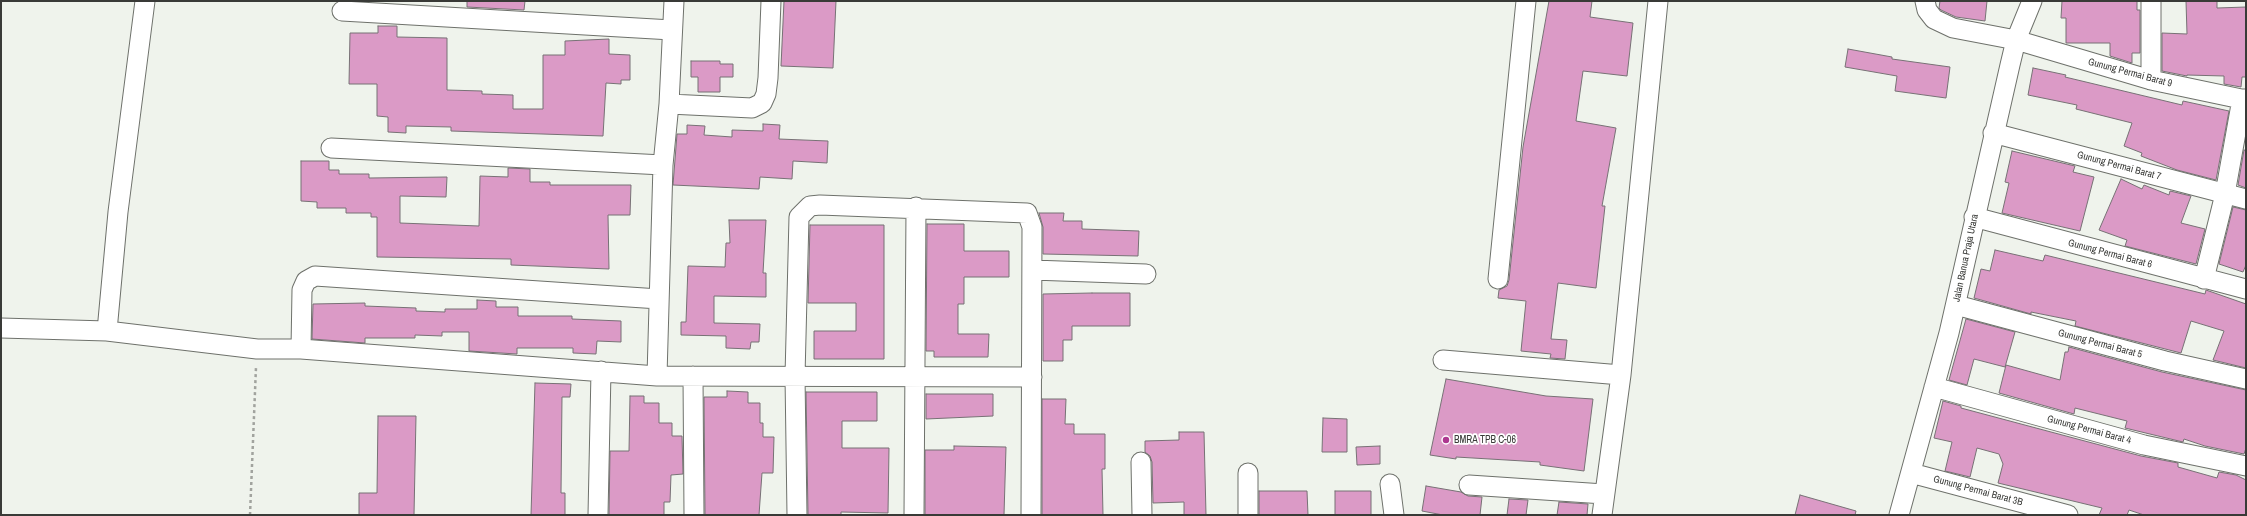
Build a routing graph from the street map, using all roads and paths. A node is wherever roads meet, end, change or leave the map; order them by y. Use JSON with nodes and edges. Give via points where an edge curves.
{"nodes":[{"id":1,"x":145,"y":1,"type":"edge"},
{"id":2,"x":674,"y":1,"type":"edge"},
{"id":3,"x":771,"y":1,"type":"edge"},
{"id":4,"x":1526,"y":1,"type":"edge"},
{"id":5,"x":1658,"y":1,"type":"edge"},
{"id":6,"x":1925,"y":1,"type":"edge"},
{"id":7,"x":2032,"y":1,"type":"edge"},
{"id":8,"x":2151,"y":1,"type":"edge"},
{"id":9,"x":342,"y":11,"type":"dead end"},
{"id":10,"x":672,"y":30,"type":"junction"},
{"id":11,"x":2016,"y":40,"type":"junction"},
{"id":12,"x":2151,"y":80,"type":"junction"},
{"id":13,"x":2245,"y":100,"type":"edge"},
{"id":14,"x":669,"y":104,"type":"junction"},
{"id":15,"x":1993,"y":133,"type":"junction"},
{"id":16,"x":331,"y":148,"type":"dead end"},
{"id":17,"x":663,"y":165,"type":"junction"},
{"id":18,"x":2225,"y":194,"type":"junction"},
{"id":19,"x":2246,"y":198,"type":"edge"},
{"id":20,"x":916,"y":207,"type":"junction"},
{"id":21,"x":1974,"y":217,"type":"junction"},
{"id":22,"x":1032,"y":270,"type":"junction"},
{"id":23,"x":1146,"y":274,"type":"dead end"},
{"id":24,"x":1498,"y":279,"type":"dead end"},
{"id":25,"x":2204,"y":279,"type":"junction"},
{"id":26,"x":2246,"y":289,"type":"edge"},
{"id":27,"x":659,"y":299,"type":"junction"},
{"id":28,"x":1956,"y":305,"type":"junction"},
{"id":29,"x":1,"y":328,"type":"edge"},
{"id":30,"x":107,"y":331,"type":"junction"},
{"id":31,"x":257,"y":349,"type":"junction"},
{"id":32,"x":301,"y":349,"type":"junction"},
{"id":33,"x":1443,"y":360,"type":"dead end"},
{"id":34,"x":601,"y":371,"type":"junction"},
{"id":35,"x":1621,"y":375,"type":"junction"},
{"id":36,"x":657,"y":376,"type":"junction"},
{"id":37,"x":693,"y":376,"type":"junction"},
{"id":38,"x":795,"y":376,"type":"junction"},
{"id":39,"x":914,"y":377,"type":"junction"},
{"id":40,"x":1032,"y":377,"type":"junction"},
{"id":41,"x":2246,"y":379,"type":"edge"},
{"id":42,"x":1934,"y":387,"type":"junction"},
{"id":43,"x":1141,"y":462,"type":"dead end"},
{"id":44,"x":2246,"y":466,"type":"edge"},
{"id":45,"x":1911,"y":472,"type":"junction"},
{"id":46,"x":1248,"y":473,"type":"dead end"},
{"id":47,"x":1390,"y":484,"type":"dead end"},
{"id":48,"x":1470,"y":485,"type":"dead end"},
{"id":49,"x":1604,"y":494,"type":"junction"},
{"id":50,"x":250,"y":515,"type":"edge"},
{"id":51,"x":598,"y":515,"type":"edge"},
{"id":52,"x":694,"y":515,"type":"edge"},
{"id":53,"x":797,"y":515,"type":"edge"},
{"id":54,"x":914,"y":515,"type":"edge"},
{"id":55,"x":1031,"y":515,"type":"edge"},
{"id":56,"x":1142,"y":515,"type":"edge"},
{"id":57,"x":1248,"y":515,"type":"edge"},
{"id":58,"x":1394,"y":515,"type":"edge"},
{"id":59,"x":1602,"y":515,"type":"edge"},
{"id":60,"x":1899,"y":515,"type":"edge"},
{"id":61,"x":2068,"y":515,"type":"edge"}],
"edges":[{"from":1,"to":30,"type":"street","via":[[118,212]]},
{"from":2,"to":10,"type":"street"},
{"from":3,"to":14,"type":"street","via":[[768,78],[762,103],[752,108]]},
{"from":4,"to":24,"type":"street"},
{"from":5,"to":35,"type":"street"},
{"from":6,"to":11,"type":"street","name":"Gunung Permai Barat 9","via":[[1927,10],[1934,19],[1954,28]]},
{"from":7,"to":11,"type":"street","name":"Jalan Banua Praja Utara"},
{"from":8,"to":12,"type":"street"},
{"from":9,"to":10,"type":"street"},
{"from":10,"to":14,"type":"street"},
{"from":11,"to":12,"type":"street","name":"Gunung Permai Barat 9"},
{"from":11,"to":15,"type":"street","name":"Jalan Banua Praja Utara"},
{"from":12,"to":13,"type":"street","name":"Gunung Permai Barat 9"},
{"from":13,"to":18,"type":"street"},
{"from":14,"to":17,"type":"street"},
{"from":15,"to":18,"type":"street","name":"Gunung Permai Barat 7"},
{"from":15,"to":21,"type":"street","name":"Jalan Banua Praja Utara"},
{"from":16,"to":17,"type":"street"},
{"from":17,"to":27,"type":"street"},
{"from":18,"to":19,"type":"street","name":"Gunung Permai Barat 7"},
{"from":18,"to":25,"type":"street"},
{"from":20,"to":22,"type":"street","via":[[1027,213],[1032,227]]},
{"from":20,"to":38,"type":"street","via":[[820,205],[810,206],[803,211],[800,217]]},
{"from":20,"to":39,"type":"street"},
{"from":21,"to":25,"type":"street","name":"Gunung Permai Barat 6"},
{"from":21,"to":28,"type":"street","name":"Jalan Banua Praja Utara"},
{"from":22,"to":23,"type":"street"},
{"from":22,"to":40,"type":"street"},
{"from":25,"to":26,"type":"street","name":"Gunung Permai Barat 6"},
{"from":27,"to":32,"type":"street","via":[[315,276],[306,280],[302,290]]},
{"from":27,"to":36,"type":"street"},
{"from":28,"to":41,"type":"street","name":"Gunung Permai Barat 5","via":[[2165,361]]},
{"from":28,"to":42,"type":"street","name":"Jalan Banua Praja Utara"},
{"from":29,"to":30,"type":"street"},
{"from":30,"to":31,"type":"street"},
{"from":31,"to":32,"type":"street"},
{"from":31,"to":50,"type":"path"},
{"from":32,"to":34,"type":"street"},
{"from":33,"to":35,"type":"street"},
{"from":34,"to":36,"type":"street"},
{"from":34,"to":51,"type":"street"},
{"from":35,"to":49,"type":"street"},
{"from":36,"to":37,"type":"street"},
{"from":37,"to":38,"type":"street"},
{"from":37,"to":52,"type":"street"},
{"from":38,"to":39,"type":"street"},
{"from":38,"to":53,"type":"street"},
{"from":39,"to":40,"type":"street"},
{"from":39,"to":54,"type":"street"},
{"from":40,"to":55,"type":"street"},
{"from":42,"to":44,"type":"street","name":"Gunung Permai Barat 4","via":[[2144,445]]},
{"from":42,"to":45,"type":"street","name":"Jalan Banua Praja Utara"},
{"from":43,"to":56,"type":"street"},
{"from":45,"to":60,"type":"street","name":"Jalan Banua Praja Utara"},
{"from":45,"to":61,"type":"street","name":"Gunung Permai Barat 3B"},
{"from":46,"to":57,"type":"street"},
{"from":47,"to":58,"type":"street"},
{"from":48,"to":49,"type":"street"},
{"from":49,"to":59,"type":"street"}]}
